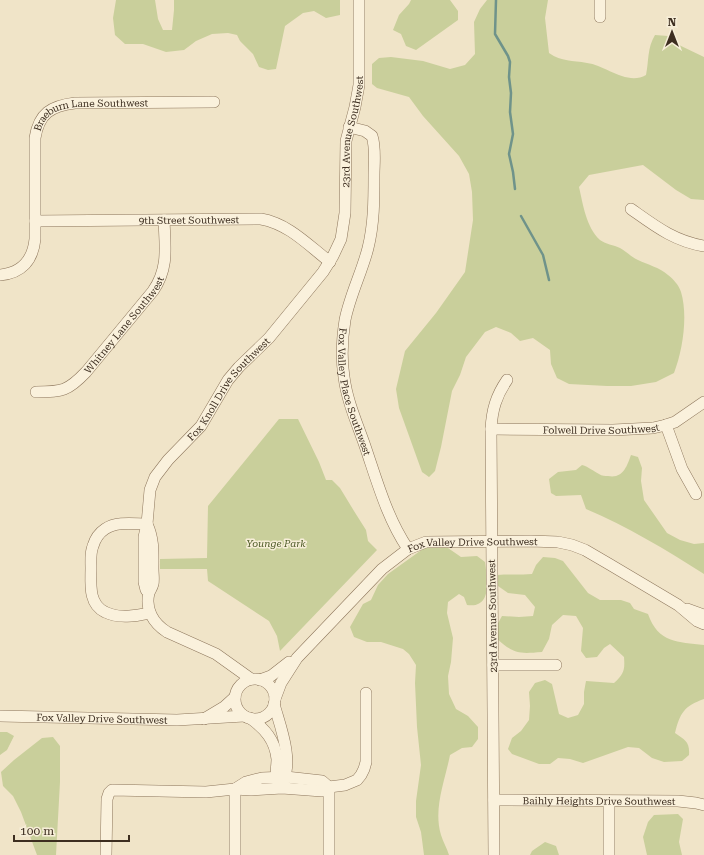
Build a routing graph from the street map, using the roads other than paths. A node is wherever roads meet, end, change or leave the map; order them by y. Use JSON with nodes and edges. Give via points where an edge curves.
{"nodes":[{"id":1,"x":359,"y":0,"type":"edge"},
{"id":2,"x":600,"y":0,"type":"edge"},
{"id":3,"x":600,"y":17,"type":"dead end"},
{"id":4,"x":214,"y":102,"type":"dead end"},
{"id":5,"x":349,"y":127,"type":"junction"},
{"id":6,"x":630,"y":209,"type":"dead end"},
{"id":7,"x":164,"y":220,"type":"junction"},
{"id":8,"x":35,"y":221,"type":"junction"},
{"id":9,"x":704,"y":246,"type":"edge"},
{"id":10,"x":330,"y":262,"type":"junction"},
{"id":11,"x":0,"y":275,"type":"edge"},
{"id":12,"x":507,"y":380,"type":"dead end"},
{"id":13,"x":36,"y":392,"type":"dead end"},
{"id":14,"x":704,"y":402,"type":"edge"},
{"id":15,"x":666,"y":425,"type":"junction"},
{"id":16,"x":491,"y":429,"type":"junction"},
{"id":17,"x":696,"y":494,"type":"dead end"},
{"id":18,"x":147,"y":524,"type":"junction"},
{"id":19,"x":491,"y":541,"type":"junction"},
{"id":20,"x":408,"y":549,"type":"junction"},
{"id":21,"x":678,"y":605,"type":"junction"},
{"id":22,"x":150,"y":612,"type":"junction"},
{"id":23,"x":704,"y":615,"type":"edge"},
{"id":24,"x":704,"y":624,"type":"edge"},
{"id":25,"x":297,"y":658,"type":"junction"},
{"id":26,"x":493,"y":665,"type":"junction"},
{"id":27,"x":556,"y":665,"type":"dead end"},
{"id":28,"x":231,"y":666,"type":"junction"},
{"id":29,"x":255,"y":680,"type":"junction"},
{"id":30,"x":366,"y":693,"type":"dead end"},
{"id":31,"x":235,"y":695,"type":"junction"},
{"id":32,"x":274,"y":702,"type":"junction"},
{"id":33,"x":0,"y":716,"type":"edge"},
{"id":34,"x":247,"y":717,"type":"junction"},
{"id":35,"x":204,"y":719,"type":"junction"},
{"id":36,"x":281,"y":778,"type":"junction"},
{"id":37,"x":329,"y":787,"type":"junction"},
{"id":38,"x":282,"y":788,"type":"junction"},
{"id":39,"x":235,"y":789,"type":"junction"},
{"id":40,"x":494,"y":800,"type":"junction"},
{"id":41,"x":610,"y":801,"type":"junction"},
{"id":42,"x":704,"y":805,"type":"edge"},
{"id":43,"x":106,"y":855,"type":"edge"},
{"id":44,"x":235,"y":855,"type":"edge"},
{"id":45,"x":329,"y":855,"type":"edge"},
{"id":46,"x":494,"y":855,"type":"edge"},
{"id":47,"x":609,"y":855,"type":"edge"}],
"edges":[{"from":1,"to":5,"type":"street","name":"23rd Avenue Southwest","via":[[359,85]]},
{"from":2,"to":3,"type":"street"},
{"from":4,"to":8,"type":"street","name":"Braeburn Lane Southwest","via":[[74,103],[53,109],[43,116],[35,138]]},
{"from":5,"to":10,"type":"street","name":"23rd Avenue Southwest","via":[[345,155],[344,220],[341,239]]},
{"from":5,"to":20,"type":"street","name":"Fox Valley Place Southwest","via":[[366,131],[372,136],[374,200],[368,248],[346,318],[342,345],[344,377],[351,406],[387,510]]},
{"from":6,"to":9,"type":"street","via":[[670,236]]},
{"from":7,"to":8,"type":"street","name":"9th Street Southwest"},
{"from":7,"to":10,"type":"street","name":"9th Street Southwest","via":[[269,221],[282,225]]},
{"from":7,"to":13,"type":"street","name":"Whitney Lane Southwest","via":[[164,266],[153,291],[76,382],[64,390]]},
{"from":8,"to":11,"type":"street","name":"Braeburn Lane Southwest","via":[[34,246],[29,259],[14,272]]},
{"from":10,"to":18,"type":"street","name":"Fox Knoll Drive Southwest","via":[[269,338],[239,366],[201,426],[159,471],[150,490]]},
{"from":12,"to":16,"type":"street","name":"23rd Avenue Southwest","via":[[494,406]]},
{"from":14,"to":15,"type":"street","name":"Folwell Drive Southwest","via":[[682,418]]},
{"from":15,"to":16,"type":"street","name":"Folwell Drive Southwest","via":[[623,430]]},
{"from":15,"to":17,"type":"street","via":[[682,469]]},
{"from":16,"to":19,"type":"street","name":"23rd Avenue Southwest"},
{"from":18,"to":22,"type":"street","name":"Fox Knoll Drive Southwest","via":[[143,543],[144,582],[146,590],[149,591]]},
{"from":18,"to":22,"type":"street","via":[[114,525],[101,533],[92,547],[91,587],[94,601],[104,612],[129,617]]},
{"from":19,"to":20,"type":"street","name":"Fox Valley Drive Southwest","via":[[431,542]]},
{"from":19,"to":21,"type":"street","name":"Fox Valley Drive Southwest","via":[[545,541],[572,545],[585,550]]},
{"from":19,"to":26,"type":"street","name":"23rd Avenue Southwest"},
{"from":20,"to":25,"type":"street","name":"Fox Valley Drive Southwest","via":[[382,569]]},
{"from":21,"to":23,"type":"street","name":"Fox Valley Drive Southwest"},
{"from":21,"to":24,"type":"street","name":"Fox Valley Drive Southwest"},
{"from":22,"to":28,"type":"street","via":[[160,628],[211,652]]},
{"from":25,"to":29,"type":"street","name":"Fox Valley Drive Southwest","via":[[271,676]]},
{"from":25,"to":32,"type":"street","name":"Fox Valley Drive Southwest","via":[[280,683]]},
{"from":26,"to":27,"type":"street"},
{"from":26,"to":40,"type":"street","name":"23rd Avenue Southwest"},
{"from":28,"to":29,"type":"street"},
{"from":28,"to":31,"type":"street"},
{"from":29,"to":31,"type":"street","via":[[244,682]]},
{"from":29,"to":32,"type":"street","via":[[266,682],[271,687]]},
{"from":30,"to":37,"type":"street","via":[[364,769],[350,784]]},
{"from":31,"to":34,"type":"street","via":[[237,707]]},
{"from":31,"to":35,"type":"street"},
{"from":32,"to":34,"type":"street","via":[[271,710],[262,717]]},
{"from":32,"to":36,"type":"street","via":[[288,759]]},
{"from":33,"to":35,"type":"street","name":"Fox Valley Drive Southwest"},
{"from":34,"to":35,"type":"street","name":"Fox Valley Drive Southwest"},
{"from":34,"to":36,"type":"street","via":[[270,736]]},
{"from":36,"to":37,"type":"street","via":[[322,781]]},
{"from":36,"to":38,"type":"street"},
{"from":36,"to":39,"type":"street","via":[[262,778],[246,782]]},
{"from":37,"to":38,"type":"street","via":[[322,791]]},
{"from":37,"to":45,"type":"street"},
{"from":38,"to":39,"type":"street"},
{"from":39,"to":43,"type":"street","via":[[206,792],[112,790],[107,799]]},
{"from":39,"to":44,"type":"street"},
{"from":40,"to":41,"type":"street","name":"Baihly Heights Drive Southwest"},
{"from":40,"to":46,"type":"street","name":"23rd Avenue Southwest"},
{"from":41,"to":42,"type":"street","name":"Baihly Heights Drive Southwest","via":[[678,801]]},
{"from":41,"to":47,"type":"street"}]}
